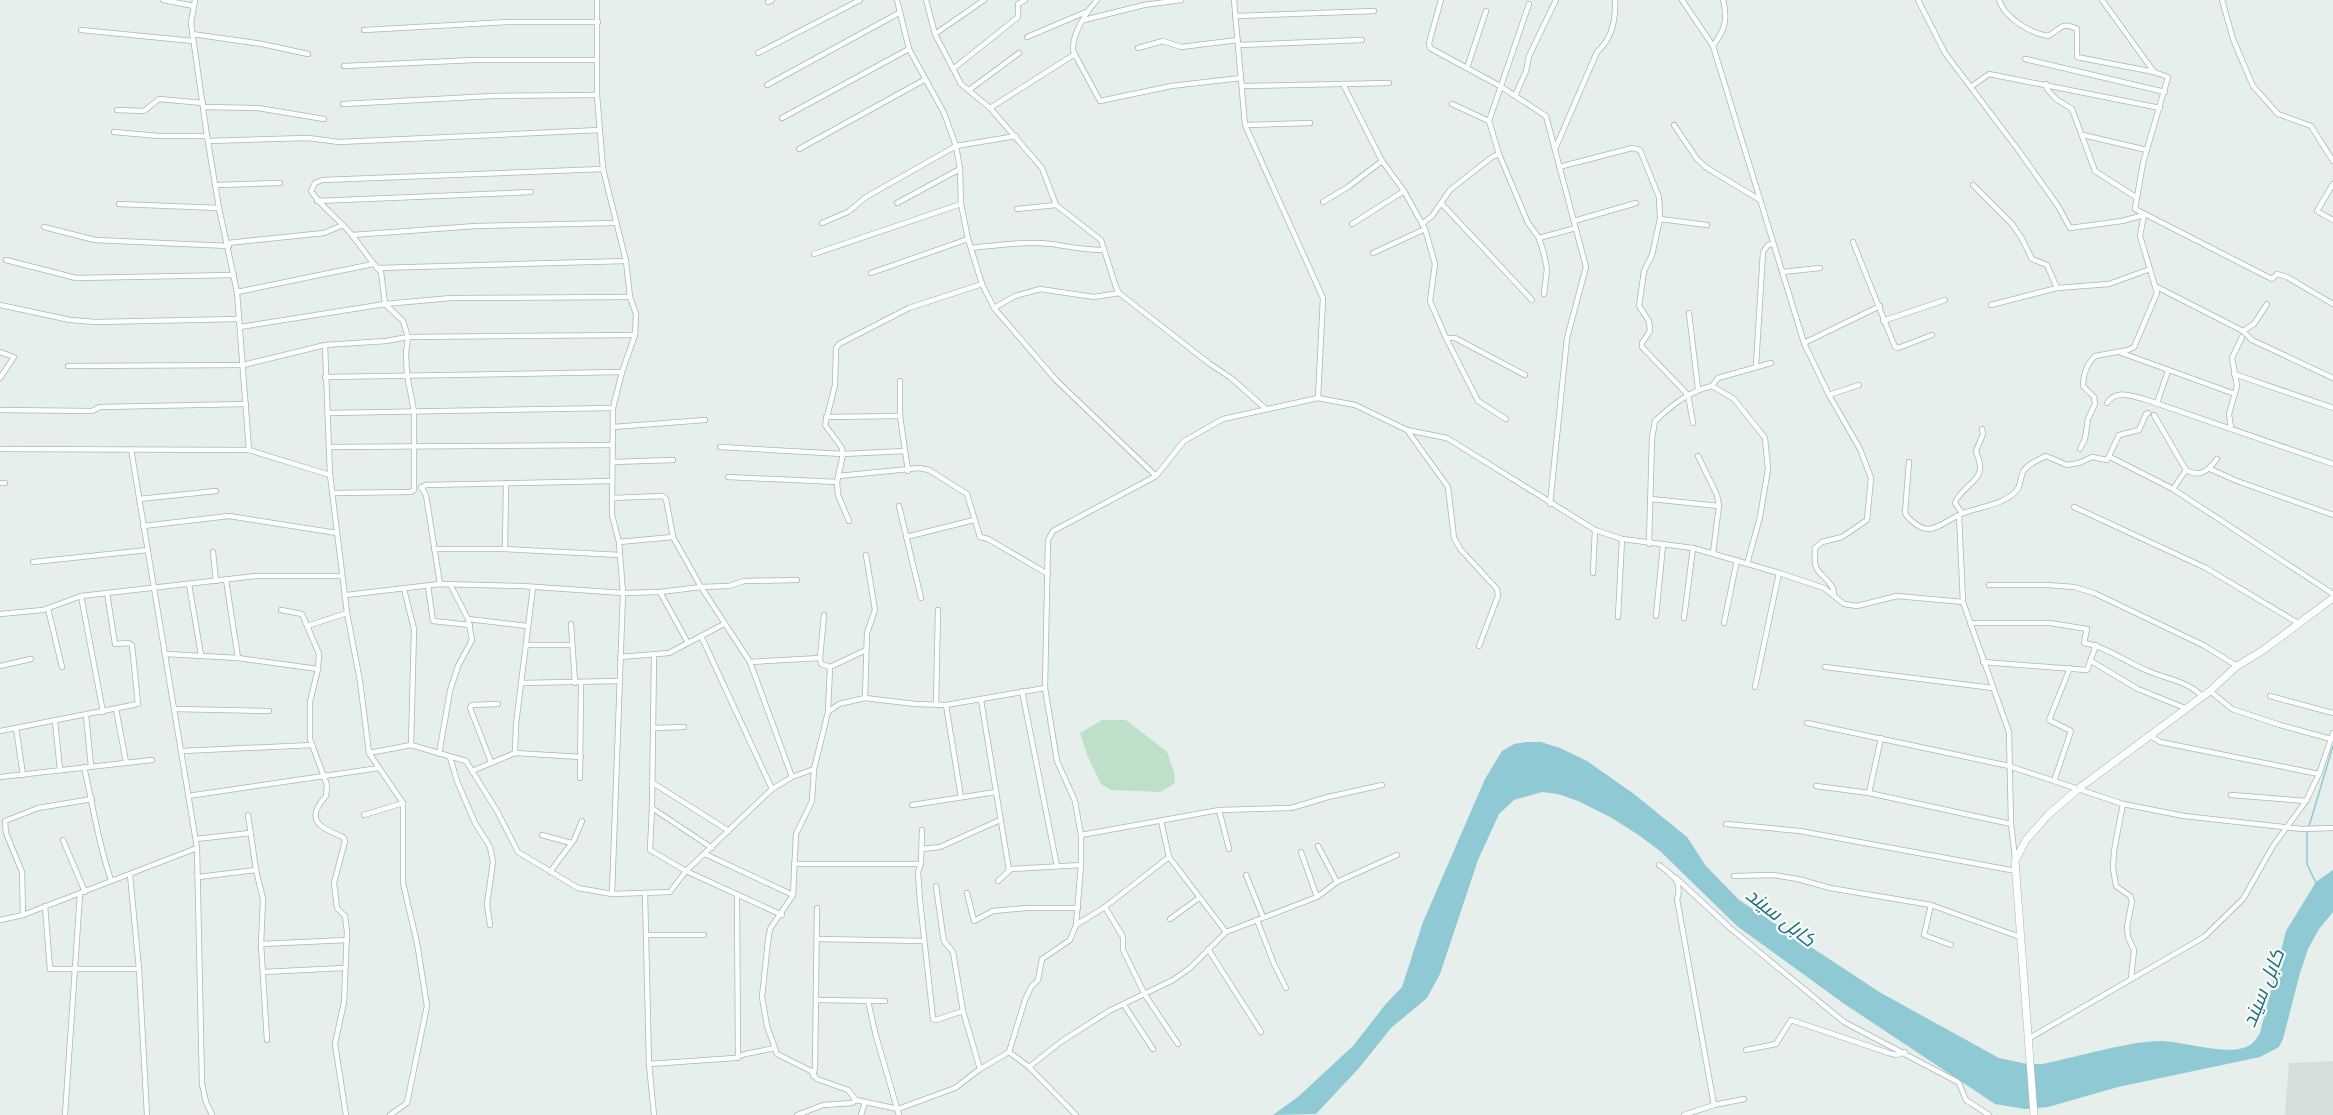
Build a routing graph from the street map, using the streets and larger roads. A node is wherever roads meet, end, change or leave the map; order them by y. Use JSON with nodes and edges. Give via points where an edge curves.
{"nodes":[{"id":1,"x":163,"y":0,"type":"edge"},
{"id":2,"x":597,"y":0,"type":"edge"},
{"id":3,"x":860,"y":0,"type":"edge"},
{"id":4,"x":897,"y":0,"type":"edge"},
{"id":5,"x":926,"y":0,"type":"edge"},
{"id":6,"x":984,"y":0,"type":"edge"},
{"id":7,"x":1025,"y":0,"type":"edge"},
{"id":8,"x":1097,"y":0,"type":"edge"},
{"id":9,"x":1180,"y":0,"type":"edge"},
{"id":10,"x":1234,"y":0,"type":"edge"},
{"id":11,"x":1440,"y":0,"type":"edge"},
{"id":12,"x":1556,"y":0,"type":"edge"},
{"id":13,"x":1615,"y":0,"type":"edge"},
{"id":14,"x":1682,"y":0,"type":"edge"},
{"id":15,"x":1723,"y":0,"type":"edge"},
{"id":16,"x":1918,"y":0,"type":"edge"},
{"id":17,"x":1999,"y":0,"type":"edge"},
{"id":18,"x":2102,"y":0,"type":"edge"},
{"id":19,"x":2222,"y":0,"type":"edge"},
{"id":20,"x":194,"y":3,"type":"edge"},
{"id":21,"x":1529,"y":4,"type":"dead end"},
{"id":22,"x":1374,"y":11,"type":"dead end"},
{"id":23,"x":1486,"y":11,"type":"dead end"},
{"id":24,"x":1086,"y":12,"type":"junction"},
{"id":25,"x":899,"y":13,"type":"junction"},
{"id":26,"x":1235,"y":16,"type":"junction"},
{"id":27,"x":1084,"y":20,"type":"junction"},
{"id":28,"x":598,"y":22,"type":"junction"},
{"id":29,"x":81,"y":30,"type":"dead end"},
{"id":30,"x":364,"y":30,"type":"dead end"},
{"id":31,"x":192,"y":34,"type":"junction"},
{"id":32,"x":935,"y":34,"type":"junction"},
{"id":33,"x":1027,"y":37,"type":"dead end"},
{"id":34,"x":1362,"y":40,"type":"dead end"},
{"id":35,"x":193,"y":41,"type":"junction"},
{"id":36,"x":1238,"y":43,"type":"junction"},
{"id":37,"x":1713,"y":46,"type":"junction"},
{"id":38,"x":1138,"y":48,"type":"dead end"},
{"id":39,"x":909,"y":49,"type":"junction"},
{"id":40,"x":758,"y":53,"type":"dead end"},
{"id":41,"x":1019,"y":53,"type":"dead end"},
{"id":42,"x":308,"y":54,"type":"dead end"},
{"id":43,"x":1075,"y":54,"type":"junction"},
{"id":44,"x":2025,"y":59,"type":"dead end"},
{"id":45,"x":597,"y":60,"type":"junction"},
{"id":46,"x":344,"y":66,"type":"dead end"},
{"id":47,"x":1467,"y":68,"type":"junction"},
{"id":48,"x":953,"y":69,"type":"junction"},
{"id":49,"x":2154,"y":72,"type":"junction"},
{"id":50,"x":1241,"y":78,"type":"junction"},
{"id":51,"x":924,"y":80,"type":"junction"},
{"id":52,"x":1389,"y":83,"type":"dead end"},
{"id":53,"x":1343,"y":84,"type":"junction"},
{"id":54,"x":2046,"y":84,"type":"junction"},
{"id":55,"x":767,"y":85,"type":"dead end"},
{"id":56,"x":1242,"y":86,"type":"junction"},
{"id":57,"x":1500,"y":86,"type":"junction"},
{"id":58,"x":1972,"y":86,"type":"junction"},
{"id":59,"x":969,"y":90,"type":"junction"},
{"id":60,"x":2165,"y":92,"type":"junction"},
{"id":61,"x":597,"y":95,"type":"junction"},
{"id":62,"x":1515,"y":96,"type":"junction"},
{"id":63,"x":343,"y":104,"type":"dead end"},
{"id":64,"x":1452,"y":104,"type":"dead end"},
{"id":65,"x":204,"y":105,"type":"junction"},
{"id":66,"x":990,"y":108,"type":"junction"},
{"id":67,"x":2160,"y":108,"type":"junction"},
{"id":68,"x":117,"y":110,"type":"dead end"},
{"id":69,"x":783,"y":118,"type":"dead end"},
{"id":70,"x":324,"y":119,"type":"dead end"},
{"id":71,"x":1488,"y":121,"type":"junction"},
{"id":72,"x":1310,"y":123,"type":"dead end"},
{"id":73,"x":1245,"y":125,"type":"junction"},
{"id":74,"x":1674,"y":125,"type":"dead end"},
{"id":75,"x":600,"y":129,"type":"junction"},
{"id":76,"x":114,"y":132,"type":"dead end"},
{"id":77,"x":2083,"y":135,"type":"junction"},
{"id":78,"x":1016,"y":136,"type":"junction"},
{"id":79,"x":208,"y":138,"type":"junction"},
{"id":80,"x":956,"y":146,"type":"junction"},
{"id":81,"x":799,"y":149,"type":"dead end"},
{"id":82,"x":1555,"y":149,"type":"junction"},
{"id":83,"x":2147,"y":150,"type":"junction"},
{"id":84,"x":1499,"y":154,"type":"junction"},
{"id":85,"x":1382,"y":161,"type":"junction"},
{"id":86,"x":2333,"y":161,"type":"edge"},
{"id":87,"x":1559,"y":167,"type":"junction"},
{"id":88,"x":603,"y":169,"type":"junction"},
{"id":89,"x":960,"y":169,"type":"junction"},
{"id":90,"x":280,"y":183,"type":"dead end"},
{"id":91,"x":2333,"y":184,"type":"edge"},
{"id":92,"x":216,"y":185,"type":"junction"},
{"id":93,"x":1973,"y":185,"type":"dead end"},
{"id":94,"x":1404,"y":191,"type":"junction"},
{"id":95,"x":531,"y":192,"type":"dead end"},
{"id":96,"x":2137,"y":198,"type":"junction"},
{"id":97,"x":1760,"y":200,"type":"junction"},
{"id":98,"x":317,"y":201,"type":"junction"},
{"id":99,"x":1323,"y":202,"type":"dead end"},
{"id":100,"x":897,"y":203,"type":"dead end"},
{"id":101,"x":1441,"y":203,"type":"junction"},
{"id":102,"x":1636,"y":203,"type":"dead end"},
{"id":103,"x":119,"y":204,"type":"dead end"},
{"id":104,"x":961,"y":204,"type":"junction"},
{"id":105,"x":1056,"y":205,"type":"junction"},
{"id":106,"x":219,"y":208,"type":"junction"},
{"id":107,"x":1017,"y":209,"type":"dead end"},
{"id":108,"x":2144,"y":215,"type":"junction"},
{"id":109,"x":1660,"y":219,"type":"junction"},
{"id":110,"x":2333,"y":220,"type":"edge"},
{"id":111,"x":1574,"y":221,"type":"junction"},
{"id":112,"x":616,"y":223,"type":"junction"},
{"id":113,"x":822,"y":223,"type":"dead end"},
{"id":114,"x":1352,"y":224,"type":"dead end"},
{"id":115,"x":343,"y":225,"type":"junction"},
{"id":116,"x":1707,"y":225,"type":"dead end"},
{"id":117,"x":44,"y":227,"type":"dead end"},
{"id":118,"x":1424,"y":227,"type":"junction"},
{"id":119,"x":1576,"y":228,"type":"junction"},
{"id":120,"x":352,"y":235,"type":"junction"},
{"id":121,"x":1539,"y":238,"type":"junction"},
{"id":122,"x":968,"y":239,"type":"junction"},
{"id":123,"x":1853,"y":242,"type":"dead end"},
{"id":124,"x":228,"y":244,"type":"junction"},
{"id":125,"x":1773,"y":244,"type":"junction"},
{"id":126,"x":971,"y":248,"type":"junction"},
{"id":127,"x":1104,"y":250,"type":"junction"},
{"id":128,"x":1373,"y":253,"type":"dead end"},
{"id":129,"x":813,"y":254,"type":"dead end"},
{"id":130,"x":6,"y":260,"type":"dead end"},
{"id":131,"x":626,"y":261,"type":"junction"},
{"id":132,"x":375,"y":266,"type":"junction"},
{"id":133,"x":1820,"y":268,"type":"dead end"},
{"id":134,"x":2150,"y":269,"type":"junction"},
{"id":135,"x":1782,"y":272,"type":"junction"},
{"id":136,"x":871,"y":273,"type":"dead end"},
{"id":137,"x":234,"y":275,"type":"junction"},
{"id":138,"x":982,"y":284,"type":"junction"},
{"id":139,"x":2157,"y":287,"type":"junction"},
{"id":140,"x":2057,"y":288,"type":"junction"},
{"id":141,"x":237,"y":292,"type":"junction"},
{"id":142,"x":1119,"y":293,"type":"junction"},
{"id":143,"x":1545,"y":294,"type":"dead end"},
{"id":144,"x":630,"y":297,"type":"junction"},
{"id":145,"x":1532,"y":300,"type":"dead end"},
{"id":146,"x":1946,"y":300,"type":"dead end"},
{"id":147,"x":385,"y":304,"type":"junction"},
{"id":148,"x":1990,"y":304,"type":"dead end"},
{"id":149,"x":2267,"y":304,"type":"dead end"},
{"id":150,"x":2333,"y":304,"type":"edge"},
{"id":151,"x":0,"y":305,"type":"edge"},
{"id":152,"x":1880,"y":306,"type":"junction"},
{"id":153,"x":994,"y":308,"type":"junction"},
{"id":154,"x":1689,"y":313,"type":"dead end"},
{"id":155,"x":239,"y":320,"type":"junction"},
{"id":156,"x":1883,"y":321,"type":"junction"},
{"id":157,"x":240,"y":327,"type":"junction"},
{"id":158,"x":2242,"y":334,"type":"junction"},
{"id":159,"x":635,"y":335,"type":"junction"},
{"id":160,"x":1932,"y":335,"type":"dead end"},
{"id":161,"x":408,"y":337,"type":"junction"},
{"id":162,"x":1446,"y":338,"type":"junction"},
{"id":163,"x":1804,"y":343,"type":"junction"},
{"id":164,"x":325,"y":345,"type":"junction"},
{"id":165,"x":0,"y":352,"type":"edge"},
{"id":166,"x":2118,"y":352,"type":"junction"},
{"id":167,"x":1771,"y":363,"type":"dead end"},
{"id":168,"x":243,"y":365,"type":"junction"},
{"id":169,"x":68,"y":366,"type":"dead end"},
{"id":170,"x":1756,"y":366,"type":"junction"},
{"id":171,"x":2168,"y":371,"type":"junction"},
{"id":172,"x":622,"y":372,"type":"junction"},
{"id":173,"x":2234,"y":374,"type":"junction"},
{"id":174,"x":407,"y":375,"type":"junction"},
{"id":175,"x":1525,"y":375,"type":"dead end"},
{"id":176,"x":325,"y":377,"type":"junction"},
{"id":177,"x":0,"y":378,"type":"edge"},
{"id":178,"x":2333,"y":378,"type":"edge"},
{"id":179,"x":900,"y":381,"type":"dead end"},
{"id":180,"x":1858,"y":385,"type":"dead end"},
{"id":181,"x":1712,"y":386,"type":"junction"},
{"id":182,"x":1698,"y":389,"type":"junction"},
{"id":183,"x":2235,"y":394,"type":"junction"},
{"id":184,"x":1688,"y":395,"type":"junction"},
{"id":185,"x":1829,"y":395,"type":"junction"},
{"id":186,"x":1318,"y":398,"type":"junction"},
{"id":187,"x":2107,"y":402,"type":"dead end"},
{"id":188,"x":2157,"y":403,"type":"junction"},
{"id":189,"x":246,"y":404,"type":"junction"},
{"id":190,"x":613,"y":408,"type":"junction"},
{"id":191,"x":2333,"y":408,"type":"edge"},
{"id":192,"x":1266,"y":409,"type":"junction"},
{"id":193,"x":0,"y":410,"type":"edge"},
{"id":194,"x":414,"y":411,"type":"junction"},
{"id":195,"x":328,"y":413,"type":"junction"},
{"id":196,"x":900,"y":416,"type":"junction"},
{"id":197,"x":826,"y":417,"type":"junction"},
{"id":198,"x":1506,"y":419,"type":"dead end"},
{"id":199,"x":705,"y":420,"type":"dead end"},
{"id":200,"x":1693,"y":423,"type":"dead end"},
{"id":201,"x":613,"y":427,"type":"junction"},
{"id":202,"x":2231,"y":428,"type":"junction"},
{"id":203,"x":1982,"y":429,"type":"dead end"},
{"id":204,"x":1407,"y":430,"type":"junction"},
{"id":205,"x":613,"y":445,"type":"junction"},
{"id":206,"x":329,"y":447,"type":"junction"},
{"id":207,"x":416,"y":447,"type":"junction"},
{"id":208,"x":720,"y":447,"type":"dead end"},
{"id":209,"x":0,"y":449,"type":"edge"},
{"id":210,"x":131,"y":449,"type":"junction"},
{"id":211,"x":2080,"y":449,"type":"dead end"},
{"id":212,"x":249,"y":450,"type":"junction"},
{"id":213,"x":905,"y":451,"type":"junction"},
{"id":214,"x":843,"y":454,"type":"junction"},
{"id":215,"x":1698,"y":456,"type":"dead end"},
{"id":216,"x":2110,"y":457,"type":"junction"},
{"id":217,"x":2217,"y":459,"type":"dead end"},
{"id":218,"x":673,"y":460,"type":"dead end"},
{"id":219,"x":613,"y":462,"type":"junction"},
{"id":220,"x":1909,"y":462,"type":"dead end"},
{"id":221,"x":2333,"y":464,"type":"edge"},
{"id":222,"x":2210,"y":469,"type":"junction"},
{"id":223,"x":2186,"y":470,"type":"junction"},
{"id":224,"x":908,"y":471,"type":"junction"},
{"id":225,"x":330,"y":475,"type":"junction"},
{"id":226,"x":1155,"y":476,"type":"junction"},
{"id":227,"x":728,"y":477,"type":"dead end"},
{"id":228,"x":837,"y":479,"type":"junction"},
{"id":229,"x":612,"y":481,"type":"junction"},
{"id":230,"x":506,"y":483,"type":"junction"},
{"id":231,"x":415,"y":485,"type":"junction"},
{"id":232,"x":422,"y":488,"type":"junction"},
{"id":233,"x":2173,"y":489,"type":"junction"},
{"id":234,"x":216,"y":491,"type":"dead end"},
{"id":235,"x":332,"y":493,"type":"junction"},
{"id":236,"x":612,"y":498,"type":"junction"},
{"id":237,"x":1651,"y":499,"type":"junction"},
{"id":238,"x":139,"y":500,"type":"junction"},
{"id":239,"x":1551,"y":504,"type":"junction"},
{"id":240,"x":898,"y":506,"type":"dead end"},
{"id":241,"x":1719,"y":506,"type":"junction"},
{"id":242,"x":2074,"y":507,"type":"dead end"},
{"id":243,"x":1961,"y":514,"type":"junction"},
{"id":244,"x":2333,"y":515,"type":"edge"},
{"id":245,"x":974,"y":520,"type":"junction"},
{"id":246,"x":849,"y":521,"type":"dead end"},
{"id":247,"x":143,"y":526,"type":"junction"},
{"id":248,"x":1595,"y":530,"type":"junction"},
{"id":249,"x":337,"y":533,"type":"junction"},
{"id":250,"x":673,"y":537,"type":"junction"},
{"id":251,"x":906,"y":537,"type":"junction"},
{"id":252,"x":1622,"y":539,"type":"junction"},
{"id":253,"x":619,"y":542,"type":"junction"},
{"id":254,"x":1649,"y":544,"type":"junction"},
{"id":255,"x":1663,"y":545,"type":"junction"},
{"id":256,"x":1693,"y":548,"type":"junction"},
{"id":257,"x":434,"y":549,"type":"junction"},
{"id":258,"x":505,"y":549,"type":"junction"},
{"id":259,"x":148,"y":550,"type":"junction"},
{"id":260,"x":213,"y":552,"type":"dead end"},
{"id":261,"x":1713,"y":553,"type":"junction"},
{"id":262,"x":620,"y":555,"type":"junction"},
{"id":263,"x":866,"y":555,"type":"dead end"},
{"id":264,"x":1737,"y":560,"type":"junction"},
{"id":265,"x":33,"y":562,"type":"dead end"},
{"id":266,"x":1747,"y":564,"type":"junction"},
{"id":267,"x":1593,"y":573,"type":"dead end"},
{"id":268,"x":1779,"y":573,"type":"junction"},
{"id":269,"x":1048,"y":574,"type":"junction"},
{"id":270,"x":342,"y":576,"type":"junction"},
{"id":271,"x":226,"y":580,"type":"junction"},
{"id":272,"x":797,"y":580,"type":"dead end"},
{"id":273,"x":216,"y":581,"type":"junction"},
{"id":274,"x":189,"y":584,"type":"junction"},
{"id":275,"x":440,"y":584,"type":"junction"},
{"id":276,"x":1989,"y":585,"type":"dead end"},
{"id":277,"x":428,"y":586,"type":"junction"},
{"id":278,"x":451,"y":586,"type":"junction"},
{"id":279,"x":533,"y":587,"type":"junction"},
{"id":280,"x":701,"y":587,"type":"junction"},
{"id":281,"x":154,"y":588,"type":"junction"},
{"id":282,"x":404,"y":589,"type":"junction"},
{"id":283,"x":660,"y":592,"type":"junction"},
{"id":284,"x":107,"y":593,"type":"junction"},
{"id":285,"x":623,"y":593,"type":"junction"},
{"id":286,"x":346,"y":595,"type":"junction"},
{"id":287,"x":81,"y":596,"type":"junction"},
{"id":288,"x":1834,"y":596,"type":"junction"},
{"id":289,"x":2333,"y":596,"type":"edge"},
{"id":290,"x":921,"y":598,"type":"dead end"},
{"id":291,"x":1963,"y":602,"type":"junction"},
{"id":292,"x":48,"y":609,"type":"junction"},
{"id":293,"x":281,"y":610,"type":"dead end"},
{"id":294,"x":938,"y":610,"type":"dead end"},
{"id":295,"x":347,"y":613,"type":"junction"},
{"id":296,"x":0,"y":614,"type":"edge"},
{"id":297,"x":824,"y":615,"type":"dead end"},
{"id":298,"x":1656,"y":616,"type":"dead end"},
{"id":299,"x":1618,"y":617,"type":"dead end"},
{"id":300,"x":1684,"y":618,"type":"dead end"},
{"id":301,"x":469,"y":622,"type":"junction"},
{"id":302,"x":1970,"y":622,"type":"junction"},
{"id":303,"x":1724,"y":623,"type":"dead end"},
{"id":304,"x":2298,"y":623,"type":"junction"},
{"id":305,"x":571,"y":624,"type":"dead end"},
{"id":306,"x":724,"y":624,"type":"junction"},
{"id":307,"x":528,"y":626,"type":"junction"},
{"id":308,"x":308,"y":628,"type":"junction"},
{"id":309,"x":701,"y":636,"type":"junction"},
{"id":310,"x":688,"y":643,"type":"junction"},
{"id":311,"x":526,"y":645,"type":"junction"},
{"id":312,"x":572,"y":645,"type":"junction"},
{"id":313,"x":2096,"y":645,"type":"junction"},
{"id":314,"x":1479,"y":646,"type":"dead end"},
{"id":315,"x":866,"y":650,"type":"junction"},
{"id":316,"x":166,"y":654,"type":"junction"},
{"id":317,"x":201,"y":655,"type":"junction"},
{"id":318,"x":654,"y":655,"type":"junction"},
{"id":319,"x":620,"y":657,"type":"junction"},
{"id":320,"x":238,"y":658,"type":"junction"},
{"id":321,"x":820,"y":658,"type":"junction"},
{"id":322,"x":32,"y":659,"type":"dead end"},
{"id":323,"x":2091,"y":661,"type":"junction"},
{"id":324,"x":750,"y":662,"type":"junction"},
{"id":325,"x":1983,"y":662,"type":"junction"},
{"id":326,"x":0,"y":666,"type":"edge"},
{"id":327,"x":2236,"y":666,"type":"junction"},
{"id":328,"x":62,"y":667,"type":"dead end"},
{"id":329,"x":830,"y":667,"type":"junction"},
{"id":330,"x":1825,"y":667,"type":"dead end"},
{"id":331,"x":2070,"y":668,"type":"junction"},
{"id":332,"x":318,"y":669,"type":"junction"},
{"id":333,"x":619,"y":681,"type":"junction"},
{"id":334,"x":522,"y":683,"type":"junction"},
{"id":335,"x":578,"y":683,"type":"junction"},
{"id":336,"x":1755,"y":687,"type":"dead end"},
{"id":337,"x":1045,"y":688,"type":"junction"},
{"id":338,"x":1993,"y":688,"type":"junction"},
{"id":339,"x":2210,"y":691,"type":"junction"},
{"id":340,"x":1022,"y":692,"type":"junction"},
{"id":341,"x":2202,"y":696,"type":"junction"},
{"id":342,"x":2270,"y":696,"type":"dead end"},
{"id":343,"x":865,"y":698,"type":"junction"},
{"id":344,"x":981,"y":700,"type":"junction"},
{"id":345,"x":498,"y":704,"type":"dead end"},
{"id":346,"x":936,"y":704,"type":"junction"},
{"id":347,"x":946,"y":705,"type":"junction"},
{"id":348,"x":2186,"y":708,"type":"junction"},
{"id":349,"x":116,"y":709,"type":"junction"},
{"id":350,"x":175,"y":709,"type":"junction"},
{"id":351,"x":269,"y":711,"type":"dead end"},
{"id":352,"x":103,"y":712,"type":"junction"},
{"id":353,"x":828,"y":712,"type":"junction"},
{"id":354,"x":2333,"y":713,"type":"edge"},
{"id":355,"x":86,"y":715,"type":"junction"},
{"id":356,"x":55,"y":721,"type":"junction"},
{"id":357,"x":1807,"y":723,"type":"dead end"},
{"id":358,"x":684,"y":727,"type":"dead end"},
{"id":359,"x":16,"y":728,"type":"junction"},
{"id":360,"x":653,"y":728,"type":"junction"},
{"id":361,"x":0,"y":731,"type":"edge"},
{"id":362,"x":2333,"y":733,"type":"edge"},
{"id":363,"x":2150,"y":735,"type":"junction"},
{"id":364,"x":1881,"y":738,"type":"junction"},
{"id":365,"x":2331,"y":739,"type":"junction"},
{"id":366,"x":312,"y":745,"type":"junction"},
{"id":367,"x":411,"y":745,"type":"junction"},
{"id":368,"x":182,"y":751,"type":"junction"},
{"id":369,"x":369,"y":753,"type":"junction"},
{"id":370,"x":515,"y":753,"type":"junction"},
{"id":371,"x":439,"y":754,"type":"junction"},
{"id":372,"x":450,"y":756,"type":"junction"},
{"id":373,"x":581,"y":757,"type":"junction"},
{"id":374,"x":152,"y":760,"type":"dead end"},
{"id":375,"x":126,"y":762,"type":"junction"},
{"id":376,"x":491,"y":762,"type":"junction"},
{"id":377,"x":92,"y":766,"type":"junction"},
{"id":378,"x":2009,"y":766,"type":"junction"},
{"id":379,"x":84,"y":767,"type":"junction"},
{"id":380,"x":379,"y":768,"type":"junction"},
{"id":381,"x":814,"y":769,"type":"junction"},
{"id":382,"x":60,"y":770,"type":"junction"},
{"id":383,"x":472,"y":771,"type":"junction"},
{"id":384,"x":23,"y":774,"type":"junction"},
{"id":385,"x":2319,"y":774,"type":"junction"},
{"id":386,"x":0,"y":777,"type":"edge"},
{"id":387,"x":322,"y":777,"type":"junction"},
{"id":388,"x":792,"y":777,"type":"junction"},
{"id":389,"x":580,"y":778,"type":"dead end"},
{"id":390,"x":2054,"y":781,"type":"junction"},
{"id":391,"x":652,"y":783,"type":"junction"},
{"id":392,"x":1382,"y":785,"type":"dead end"},
{"id":393,"x":1816,"y":786,"type":"dead end"},
{"id":394,"x":772,"y":789,"type":"junction"},
{"id":395,"x":2078,"y":789,"type":"junction"},
{"id":396,"x":996,"y":792,"type":"junction"},
{"id":397,"x":1869,"y":793,"type":"junction"},
{"id":398,"x":2231,"y":795,"type":"dead end"},
{"id":399,"x":188,"y":796,"type":"junction"},
{"id":400,"x":961,"y":797,"type":"junction"},
{"id":401,"x":92,"y":799,"type":"junction"},
{"id":402,"x":2306,"y":801,"type":"junction"},
{"id":403,"x":403,"y":803,"type":"junction"},
{"id":404,"x":2123,"y":804,"type":"junction"},
{"id":405,"x":912,"y":805,"type":"dead end"},
{"id":406,"x":652,"y":808,"type":"junction"},
{"id":407,"x":1219,"y":810,"type":"junction"},
{"id":408,"x":248,"y":815,"type":"dead end"},
{"id":409,"x":364,"y":815,"type":"dead end"},
{"id":410,"x":1000,"y":820,"type":"junction"},
{"id":411,"x":582,"y":821,"type":"dead end"},
{"id":412,"x":1161,"y":821,"type":"junction"},
{"id":413,"x":1726,"y":824,"type":"dead end"},
{"id":414,"x":2010,"y":824,"type":"junction"},
{"id":415,"x":2289,"y":826,"type":"junction"},
{"id":416,"x":2333,"y":828,"type":"edge"},
{"id":417,"x":922,"y":830,"type":"dead end"},
{"id":418,"x":729,"y":831,"type":"junction"},
{"id":419,"x":250,"y":833,"type":"junction"},
{"id":420,"x":3,"y":834,"type":"edge"},
{"id":421,"x":542,"y":835,"type":"dead end"},
{"id":422,"x":1081,"y":835,"type":"junction"},
{"id":423,"x":196,"y":839,"type":"junction"},
{"id":424,"x":63,"y":840,"type":"dead end"},
{"id":425,"x":571,"y":843,"type":"junction"},
{"id":426,"x":1318,"y":846,"type":"dead end"},
{"id":427,"x":197,"y":848,"type":"junction"},
{"id":428,"x":712,"y":848,"type":"junction"},
{"id":429,"x":922,"y":849,"type":"junction"},
{"id":430,"x":1229,"y":849,"type":"dead end"},
{"id":431,"x":1301,"y":852,"type":"dead end"},
{"id":432,"x":705,"y":854,"type":"junction"},
{"id":433,"x":1397,"y":855,"type":"dead end"},
{"id":434,"x":1169,"y":857,"type":"junction"},
{"id":435,"x":2015,"y":861,"type":"junction"},
{"id":436,"x":794,"y":864,"type":"junction"},
{"id":437,"x":921,"y":864,"type":"junction"},
{"id":438,"x":1081,"y":865,"type":"junction"},
{"id":439,"x":1659,"y":865,"type":"dead end"},
{"id":440,"x":1057,"y":866,"type":"junction"},
{"id":441,"x":256,"y":870,"type":"junction"},
{"id":442,"x":1009,"y":870,"type":"junction"},
{"id":443,"x":686,"y":871,"type":"junction"},
{"id":444,"x":2016,"y":871,"type":"junction"},
{"id":445,"x":550,"y":872,"type":"junction"},
{"id":446,"x":130,"y":875,"type":"junction"},
{"id":447,"x":1246,"y":875,"type":"dead end"},
{"id":448,"x":1734,"y":876,"type":"dead end"},
{"id":449,"x":198,"y":877,"type":"junction"},
{"id":450,"x":1676,"y":878,"type":"junction"},
{"id":451,"x":111,"y":880,"type":"junction"},
{"id":452,"x":998,"y":881,"type":"dead end"},
{"id":453,"x":1337,"y":882,"type":"junction"},
{"id":454,"x":936,"y":886,"type":"dead end"},
{"id":455,"x":82,"y":893,"type":"junction"},
{"id":456,"x":645,"y":893,"type":"junction"},
{"id":457,"x":966,"y":893,"type":"dead end"},
{"id":458,"x":612,"y":894,"type":"junction"},
{"id":459,"x":737,"y":894,"type":"junction"},
{"id":460,"x":793,"y":895,"type":"junction"},
{"id":461,"x":1317,"y":897,"type":"junction"},
{"id":462,"x":1199,"y":898,"type":"junction"},
{"id":463,"x":1931,"y":905,"type":"junction"},
{"id":464,"x":45,"y":906,"type":"junction"},
{"id":465,"x":1105,"y":907,"type":"junction"},
{"id":466,"x":817,"y":908,"type":"dead end"},
{"id":467,"x":1078,"y":908,"type":"junction"},
{"id":468,"x":23,"y":915,"type":"junction"},
{"id":469,"x":782,"y":915,"type":"junction"},
{"id":470,"x":1263,"y":917,"type":"junction"},
{"id":471,"x":1170,"y":919,"type":"dead end"},
{"id":472,"x":0,"y":920,"type":"edge"},
{"id":473,"x":1257,"y":920,"type":"junction"},
{"id":474,"x":490,"y":925,"type":"dead end"},
{"id":475,"x":1077,"y":925,"type":"junction"},
{"id":476,"x":1226,"y":932,"type":"junction"},
{"id":477,"x":646,"y":935,"type":"junction"},
{"id":478,"x":704,"y":935,"type":"dead end"},
{"id":479,"x":2020,"y":937,"type":"junction"},
{"id":480,"x":817,"y":939,"type":"junction"},
{"id":481,"x":347,"y":940,"type":"junction"},
{"id":482,"x":924,"y":941,"type":"junction"},
{"id":483,"x":261,"y":944,"type":"junction"},
{"id":484,"x":1950,"y":945,"type":"dead end"},
{"id":485,"x":1208,"y":949,"type":"junction"},
{"id":486,"x":344,"y":968,"type":"junction"},
{"id":487,"x":139,"y":969,"type":"junction"},
{"id":488,"x":75,"y":970,"type":"junction"},
{"id":489,"x":262,"y":972,"type":"junction"},
{"id":490,"x":2131,"y":980,"type":"junction"},
{"id":491,"x":1286,"y":988,"type":"dead end"},
{"id":492,"x":1145,"y":995,"type":"junction"},
{"id":493,"x":816,"y":1000,"type":"junction"},
{"id":494,"x":868,"y":1001,"type":"junction"},
{"id":495,"x":885,"y":1001,"type":"dead end"},
{"id":496,"x":1124,"y":1005,"type":"junction"},
{"id":497,"x":963,"y":1011,"type":"junction"},
{"id":498,"x":1261,"y":1032,"type":"dead end"},
{"id":499,"x":2028,"y":1039,"type":"junction"},
{"id":500,"x":267,"y":1040,"type":"dead end"},
{"id":501,"x":1178,"y":1044,"type":"dead end"},
{"id":502,"x":775,"y":1048,"type":"junction"},
{"id":503,"x":1153,"y":1049,"type":"dead end"},
{"id":504,"x":1746,"y":1050,"type":"dead end"},
{"id":505,"x":1009,"y":1052,"type":"junction"},
{"id":506,"x":1905,"y":1052,"type":"junction"},
{"id":507,"x":738,"y":1058,"type":"junction"},
{"id":508,"x":649,"y":1064,"type":"junction"},
{"id":509,"x":1029,"y":1067,"type":"junction"},
{"id":510,"x":980,"y":1069,"type":"junction"},
{"id":511,"x":813,"y":1076,"type":"junction"},
{"id":512,"x":856,"y":1100,"type":"junction"},
{"id":513,"x":1744,"y":1100,"type":"dead end"},
{"id":514,"x":865,"y":1102,"type":"junction"},
{"id":515,"x":1714,"y":1105,"type":"junction"},
{"id":516,"x":816,"y":1107,"type":"junction"},
{"id":517,"x":898,"y":1109,"type":"junction"},
{"id":518,"x":65,"y":1115,"type":"edge"},
{"id":519,"x":147,"y":1115,"type":"edge"},
{"id":520,"x":212,"y":1115,"type":"edge"},
{"id":521,"x":346,"y":1115,"type":"edge"},
{"id":522,"x":390,"y":1115,"type":"edge"},
{"id":523,"x":654,"y":1115,"type":"edge"},
{"id":524,"x":797,"y":1115,"type":"edge"},
{"id":525,"x":818,"y":1115,"type":"edge"},
{"id":526,"x":861,"y":1115,"type":"edge"},
{"id":527,"x":899,"y":1115,"type":"edge"},
{"id":528,"x":1076,"y":1115,"type":"edge"},
{"id":529,"x":1684,"y":1115,"type":"edge"},
{"id":530,"x":1989,"y":1115,"type":"edge"},
{"id":531,"x":2034,"y":1115,"type":"edge"}],
"edges":[{"from":1,"to":20,"type":"street"},
{"from":2,"to":28,"type":"street"},
{"from":3,"to":40,"type":"street"},
{"from":4,"to":25,"type":"street"},
{"from":5,"to":32,"type":"street"},
{"from":6,"to":32,"type":"street"},
{"from":7,"to":48,"type":"street","via":[[1018,4],[1018,18]]},
{"from":8,"to":24,"type":"street"},
{"from":9,"to":27,"type":"street","via":[[1144,4]]},
{"from":10,"to":26,"type":"street"},
{"from":11,"to":47,"type":"street","via":[[1428,46]]},
{"from":12,"to":62,"type":"street"},
{"from":13,"to":82,"type":"street","via":[[1611,36],[1597,52]]},
{"from":14,"to":37,"type":"street"},
{"from":15,"to":37,"type":"street","via":[[1725,26]]},
{"from":16,"to":58,"type":"street","via":[[1945,53]]},
{"from":17,"to":49,"type":"street","via":[[2013,19],[2036,34],[2048,36],[2069,25],[2078,29],[2077,57]]},
{"from":18,"to":49,"type":"street"},
{"from":19,"to":86,"type":"street","via":[[2253,86],[2278,114],[2310,126]]},
{"from":20,"to":31,"type":"street"},
{"from":21,"to":57,"type":"street"},
{"from":22,"to":26,"type":"street"},
{"from":23,"to":47,"type":"street"},
{"from":24,"to":27,"type":"street"},
{"from":24,"to":33,"type":"street"},
{"from":25,"to":39,"type":"street"},
{"from":25,"to":55,"type":"street"},
{"from":26,"to":36,"type":"street"},
{"from":27,"to":43,"type":"street","via":[[1072,41]]},
{"from":28,"to":30,"type":"street","via":[[508,22]]},
{"from":28,"to":45,"type":"street"},
{"from":29,"to":35,"type":"street"},
{"from":31,"to":35,"type":"street"},
{"from":31,"to":42,"type":"street"},
{"from":32,"to":48,"type":"street"},
{"from":34,"to":36,"type":"street"},
{"from":35,"to":65,"type":"street"},
{"from":36,"to":38,"type":"street","via":[[1181,47],[1163,41]]},
{"from":36,"to":50,"type":"street"},
{"from":37,"to":97,"type":"street"},
{"from":39,"to":51,"type":"street"},
{"from":39,"to":69,"type":"street"},
{"from":41,"to":59,"type":"street"},
{"from":43,"to":50,"type":"street","via":[[1100,101],[1171,86]]},
{"from":43,"to":66,"type":"street"},
{"from":44,"to":60,"type":"street"},
{"from":45,"to":46,"type":"street"},
{"from":45,"to":61,"type":"street"},
{"from":47,"to":57,"type":"street"},
{"from":48,"to":59,"type":"street"},
{"from":49,"to":60,"type":"street","via":[[2168,77]]},
{"from":50,"to":56,"type":"street"},
{"from":51,"to":80,"type":"street","via":[[944,112]]},
{"from":51,"to":81,"type":"street"},
{"from":52,"to":53,"type":"street"},
{"from":53,"to":56,"type":"street"},
{"from":53,"to":85,"type":"street"},
{"from":54,"to":58,"type":"street","via":[[1989,74]]},
{"from":54,"to":67,"type":"street"},
{"from":54,"to":77,"type":"street","via":[[2056,99],[2072,109]]},
{"from":56,"to":73,"type":"street"},
{"from":57,"to":62,"type":"street"},
{"from":57,"to":71,"type":"street"},
{"from":58,"to":108,"type":"street","via":[[2070,228]]},
{"from":59,"to":66,"type":"street"},
{"from":60,"to":67,"type":"street"},
{"from":61,"to":63,"type":"street"},
{"from":61,"to":75,"type":"street"},
{"from":62,"to":82,"type":"street","via":[[1546,116]]},
{"from":64,"to":71,"type":"street"},
{"from":65,"to":68,"type":"street","via":[[159,99],[144,111]]},
{"from":65,"to":70,"type":"street","via":[[258,108]]},
{"from":65,"to":79,"type":"street"},
{"from":66,"to":78,"type":"street"},
{"from":67,"to":83,"type":"street"},
{"from":71,"to":84,"type":"street"},
{"from":72,"to":73,"type":"street"},
{"from":73,"to":186,"type":"street","via":[[1323,298]]},
{"from":74,"to":97,"type":"street","via":[[1707,168]]},
{"from":75,"to":79,"type":"street","via":[[350,142]]},
{"from":75,"to":88,"type":"street"},
{"from":76,"to":79,"type":"street"},
{"from":77,"to":83,"type":"street"},
{"from":77,"to":96,"type":"street","via":[[2095,171]]},
{"from":78,"to":80,"type":"street"},
{"from":78,"to":105,"type":"street","via":[[1042,168]]},
{"from":79,"to":92,"type":"street"},
{"from":80,"to":89,"type":"street"},
{"from":80,"to":113,"type":"street","via":[[866,197],[848,212]]},
{"from":82,"to":87,"type":"street"},
{"from":83,"to":96,"type":"street"},
{"from":84,"to":101,"type":"street","via":[[1450,190]]},
{"from":84,"to":121,"type":"street","via":[[1528,223]]},
{"from":85,"to":94,"type":"street"},
{"from":85,"to":99,"type":"street"},
{"from":87,"to":109,"type":"street","via":[[1640,150],[1659,197]]},
{"from":87,"to":111,"type":"street"},
{"from":88,"to":98,"type":"street","via":[[322,180],[315,183],[311,192]]},
{"from":88,"to":112,"type":"street"},
{"from":89,"to":100,"type":"street"},
{"from":89,"to":104,"type":"street"},
{"from":90,"to":92,"type":"street"},
{"from":91,"to":110,"type":"street","via":[[2317,211]]},
{"from":92,"to":106,"type":"street"},
{"from":93,"to":140,"type":"street","via":[[2012,224],[2032,259],[2047,265]]},
{"from":94,"to":114,"type":"street"},
{"from":94,"to":118,"type":"street"},
{"from":95,"to":98,"type":"street"},
{"from":96,"to":108,"type":"street","via":[[2134,209]]},
{"from":97,"to":125,"type":"street"},
{"from":98,"to":115,"type":"street"},
{"from":101,"to":118,"type":"street"},
{"from":101,"to":145,"type":"street"},
{"from":102,"to":111,"type":"street"},
{"from":103,"to":106,"type":"street"},
{"from":104,"to":122,"type":"street"},
{"from":104,"to":129,"type":"street"},
{"from":105,"to":107,"type":"street"},
{"from":105,"to":127,"type":"street","via":[[1101,240]]},
{"from":106,"to":124,"type":"street"},
{"from":108,"to":134,"type":"street","via":[[2140,236]]},
{"from":108,"to":150,"type":"street","via":[[2272,279],[2277,274],[2287,277]]},
{"from":109,"to":116,"type":"street"},
{"from":109,"to":184,"type":"street","via":[[1644,271],[1639,306],[1649,321],[1650,331],[1642,347]]},
{"from":111,"to":119,"type":"street"},
{"from":112,"to":120,"type":"street","via":[[476,226]]},
{"from":112,"to":131,"type":"street"},
{"from":115,"to":120,"type":"street"},
{"from":115,"to":124,"type":"street","via":[[324,233]]},
{"from":117,"to":124,"type":"street","via":[[95,240]]},
{"from":118,"to":128,"type":"street"},
{"from":118,"to":162,"type":"street","via":[[1435,264],[1430,301]]},
{"from":119,"to":121,"type":"street"},
{"from":119,"to":239,"type":"street","via":[[1586,267],[1567,338]]},
{"from":120,"to":132,"type":"street"},
{"from":121,"to":143,"type":"street","via":[[1547,269]]},
{"from":122,"to":126,"type":"street"},
{"from":122,"to":136,"type":"street"},
{"from":123,"to":152,"type":"street"},
{"from":124,"to":137,"type":"street"},
{"from":125,"to":135,"type":"street"},
{"from":125,"to":170,"type":"street","via":[[1763,252]]},
{"from":126,"to":127,"type":"street","via":[[1020,243]]},
{"from":126,"to":138,"type":"street"},
{"from":127,"to":142,"type":"street"},
{"from":130,"to":137,"type":"street","via":[[76,278]]},
{"from":131,"to":132,"type":"street"},
{"from":131,"to":144,"type":"street"},
{"from":132,"to":141,"type":"street"},
{"from":132,"to":147,"type":"street","via":[[381,272]]},
{"from":133,"to":135,"type":"street"},
{"from":134,"to":139,"type":"street"},
{"from":134,"to":140,"type":"street","via":[[2109,284]]},
{"from":135,"to":163,"type":"street"},
{"from":137,"to":141,"type":"street"},
{"from":138,"to":153,"type":"street"},
{"from":138,"to":197,"type":"street","via":[[909,308],[839,344],[835,385]]},
{"from":139,"to":158,"type":"street"},
{"from":139,"to":166,"type":"street","via":[[2156,300],[2137,342]]},
{"from":140,"to":148,"type":"street"},
{"from":141,"to":155,"type":"street"},
{"from":142,"to":153,"type":"street","via":[[1094,297],[1040,289],[1015,296]]},
{"from":142,"to":192,"type":"street"},
{"from":144,"to":147,"type":"street","via":[[451,298]]},
{"from":144,"to":159,"type":"street","via":[[636,314]]},
{"from":146,"to":156,"type":"street"},
{"from":147,"to":157,"type":"street"},
{"from":147,"to":161,"type":"street","via":[[403,321]]},
{"from":149,"to":158,"type":"street"},
{"from":151,"to":155,"type":"street","via":[[78,321]]},
{"from":152,"to":156,"type":"street"},
{"from":152,"to":163,"type":"street"},
{"from":153,"to":226,"type":"street","via":[[1056,380]]},
{"from":154,"to":182,"type":"street"},
{"from":155,"to":157,"type":"street"},
{"from":156,"to":160,"type":"street","via":[[1896,348]]},
{"from":157,"to":168,"type":"street"},
{"from":158,"to":173,"type":"street","via":[[2233,355]]},
{"from":158,"to":178,"type":"street"},
{"from":159,"to":161,"type":"street"},
{"from":159,"to":172,"type":"street"},
{"from":161,"to":164,"type":"street"},
{"from":161,"to":174,"type":"street"},
{"from":162,"to":175,"type":"street","via":[[1455,338]]},
{"from":162,"to":198,"type":"street","via":[[1478,401]]},
{"from":163,"to":185,"type":"street"},
{"from":164,"to":168,"type":"street"},
{"from":164,"to":176,"type":"street"},
{"from":165,"to":177,"type":"street","via":[[14,357]]},
{"from":166,"to":171,"type":"street"},
{"from":166,"to":211,"type":"street","via":[[2095,356],[2084,375],[2083,386],[2094,397],[2095,404]]},
{"from":167,"to":170,"type":"street"},
{"from":168,"to":169,"type":"street"},
{"from":168,"to":189,"type":"street"},
{"from":170,"to":181,"type":"street","via":[[1718,378]]},
{"from":171,"to":183,"type":"street"},
{"from":171,"to":188,"type":"street"},
{"from":172,"to":174,"type":"street"},
{"from":172,"to":190,"type":"street"},
{"from":173,"to":183,"type":"street"},
{"from":173,"to":191,"type":"street"},
{"from":174,"to":176,"type":"street"},
{"from":174,"to":194,"type":"street"},
{"from":176,"to":195,"type":"street"},
{"from":179,"to":196,"type":"street"},
{"from":180,"to":185,"type":"street"},
{"from":181,"to":182,"type":"street"},
{"from":181,"to":266,"type":"street","via":[[1734,399],[1765,438],[1768,469]]},
{"from":182,"to":184,"type":"street"},
{"from":183,"to":202,"type":"street","via":[[2229,414]]},
{"from":184,"to":200,"type":"street"},
{"from":184,"to":237,"type":"street","via":[[1655,422]]},
{"from":185,"to":288,"type":"street","via":[[1860,449],[1871,478],[1867,520],[1842,537],[1815,548],[1816,571],[1833,588]]},
{"from":186,"to":192,"type":"street"},
{"from":186,"to":204,"type":"street","via":[[1355,405]]},
{"from":187,"to":188,"type":"street","via":[[2119,394]]},
{"from":188,"to":202,"type":"street"},
{"from":189,"to":193,"type":"street","via":[[100,407],[93,411]]},
{"from":189,"to":212,"type":"street"},
{"from":190,"to":194,"type":"street"},
{"from":190,"to":201,"type":"street"},
{"from":192,"to":226,"type":"street","via":[[1223,419],[1184,441]]},
{"from":194,"to":195,"type":"street"},
{"from":194,"to":207,"type":"street"},
{"from":195,"to":206,"type":"street"},
{"from":196,"to":197,"type":"street"},
{"from":196,"to":213,"type":"street"},
{"from":197,"to":214,"type":"street","via":[[825,425]]},
{"from":199,"to":201,"type":"street"},
{"from":201,"to":205,"type":"street"},
{"from":202,"to":221,"type":"street"},
{"from":203,"to":243,"type":"street","via":[[1976,451],[1981,468],[1955,502]]},
{"from":204,"to":239,"type":"street","via":[[1447,438]]},
{"from":204,"to":314,"type":"street","via":[[1448,487],[1454,538],[1497,589],[1498,596]]},
{"from":205,"to":207,"type":"street"},
{"from":205,"to":219,"type":"street"},
{"from":206,"to":207,"type":"street"},
{"from":206,"to":225,"type":"street"},
{"from":207,"to":231,"type":"street"},
{"from":208,"to":214,"type":"street"},
{"from":209,"to":210,"type":"street"},
{"from":210,"to":212,"type":"street"},
{"from":210,"to":238,"type":"street"},
{"from":212,"to":225,"type":"street"},
{"from":213,"to":214,"type":"street"},
{"from":213,"to":224,"type":"street"},
{"from":214,"to":228,"type":"street"},
{"from":215,"to":241,"type":"street"},
{"from":216,"to":223,"type":"street","via":[[2119,435],[2139,430],[2146,414],[2151,414],[2158,419]]},
{"from":216,"to":233,"type":"street"},
{"from":216,"to":243,"type":"street","via":[[2092,457],[2073,465],[2046,456],[2023,472],[2017,491],[1984,508]]},
{"from":217,"to":222,"type":"street"},
{"from":218,"to":219,"type":"street"},
{"from":219,"to":229,"type":"street"},
{"from":220,"to":243,"type":"street","via":[[1906,516],[1929,529]]},
{"from":222,"to":223,"type":"street","via":[[2198,475]]},
{"from":222,"to":244,"type":"street"},
{"from":223,"to":233,"type":"street"},
{"from":224,"to":228,"type":"street"},
{"from":224,"to":245,"type":"street","via":[[929,470],[964,491]]},
{"from":225,"to":235,"type":"street"},
{"from":226,"to":269,"type":"street","via":[[1053,531],[1048,540]]},
{"from":227,"to":228,"type":"street"},
{"from":228,"to":246,"type":"street","via":[[838,495]]},
{"from":229,"to":230,"type":"street"},
{"from":229,"to":236,"type":"street"},
{"from":230,"to":232,"type":"street"},
{"from":230,"to":258,"type":"street"},
{"from":231,"to":232,"type":"street"},
{"from":231,"to":235,"type":"street","via":[[410,492]]},
{"from":232,"to":257,"type":"street"},
{"from":233,"to":289,"type":"street"},
{"from":234,"to":238,"type":"street"},
{"from":235,"to":249,"type":"street"},
{"from":236,"to":250,"type":"street","via":[[663,496]]},
{"from":236,"to":253,"type":"street"},
{"from":237,"to":241,"type":"street"},
{"from":237,"to":254,"type":"street"},
{"from":238,"to":247,"type":"street"},
{"from":239,"to":248,"type":"street"},
{"from":240,"to":251,"type":"street"},
{"from":241,"to":261,"type":"street"},
{"from":242,"to":304,"type":"street","via":[[2206,568]]},
{"from":243,"to":291,"type":"street"},
{"from":245,"to":251,"type":"street"},
{"from":245,"to":269,"type":"street","via":[[980,537]]},
{"from":247,"to":249,"type":"street","via":[[229,516]]},
{"from":247,"to":259,"type":"street"},
{"from":248,"to":252,"type":"street"},
{"from":248,"to":267,"type":"street"},
{"from":249,"to":270,"type":"street"},
{"from":250,"to":253,"type":"street"},
{"from":250,"to":280,"type":"street"},
{"from":251,"to":290,"type":"street"},
{"from":252,"to":254,"type":"street"},
{"from":252,"to":299,"type":"street"},
{"from":253,"to":262,"type":"street"},
{"from":254,"to":255,"type":"street"},
{"from":255,"to":256,"type":"street"},
{"from":255,"to":298,"type":"street"},
{"from":256,"to":261,"type":"street"},
{"from":256,"to":300,"type":"street"},
{"from":257,"to":258,"type":"street"},
{"from":257,"to":275,"type":"street"},
{"from":258,"to":262,"type":"street"},
{"from":259,"to":265,"type":"street"},
{"from":259,"to":281,"type":"street"},
{"from":260,"to":273,"type":"street"},
{"from":261,"to":264,"type":"street"},
{"from":262,"to":285,"type":"street"},
{"from":263,"to":315,"type":"street","via":[[875,610]]},
{"from":264,"to":266,"type":"street"},
{"from":264,"to":303,"type":"street"},
{"from":266,"to":268,"type":"street"},
{"from":268,"to":288,"type":"street","via":[[1824,588]]},
{"from":268,"to":336,"type":"street"},
{"from":269,"to":337,"type":"street"},
{"from":270,"to":271,"type":"street"},
{"from":270,"to":286,"type":"street"},
{"from":271,"to":273,"type":"street"},
{"from":271,"to":320,"type":"street"},
{"from":272,"to":280,"type":"street"},
{"from":273,"to":274,"type":"street"},
{"from":274,"to":281,"type":"street"},
{"from":274,"to":317,"type":"street"},
{"from":275,"to":277,"type":"street"},
{"from":275,"to":278,"type":"street"},
{"from":276,"to":327,"type":"street","via":[[2074,587],[2094,593],[2203,645]]},
{"from":277,"to":282,"type":"street"},
{"from":277,"to":301,"type":"street","via":[[434,622]]},
{"from":278,"to":279,"type":"street"},
{"from":278,"to":301,"type":"street"},
{"from":279,"to":285,"type":"street"},
{"from":279,"to":307,"type":"street"},
{"from":280,"to":283,"type":"street"},
{"from":280,"to":306,"type":"street"},
{"from":281,"to":284,"type":"street"},
{"from":281,"to":316,"type":"street"},
{"from":282,"to":286,"type":"street"},
{"from":282,"to":367,"type":"street","via":[[414,628]]},
{"from":283,"to":285,"type":"street"},
{"from":283,"to":310,"type":"street"},
{"from":284,"to":287,"type":"street"},
{"from":284,"to":349,"type":"street","via":[[115,644],[132,645],[139,703]]},
{"from":285,"to":319,"type":"street"},
{"from":286,"to":295,"type":"street"},
{"from":287,"to":292,"type":"street"},
{"from":287,"to":352,"type":"street"},
{"from":288,"to":291,"type":"street","via":[[1857,606],[1897,596]]},
{"from":289,"to":304,"type":"street"},
{"from":291,"to":302,"type":"street"},
{"from":292,"to":296,"type":"street"},
{"from":292,"to":328,"type":"street"},
{"from":293,"to":308,"type":"street","via":[[302,614]]},
{"from":294,"to":346,"type":"street"},
{"from":295,"to":308,"type":"street"},
{"from":295,"to":369,"type":"street"},
{"from":297,"to":321,"type":"street"},
{"from":301,"to":307,"type":"street"},
{"from":301,"to":371,"type":"street","via":[[472,640],[450,692]]},
{"from":302,"to":313,"type":"street","via":[[2050,623],[2087,629],[2083,643]]},
{"from":302,"to":325,"type":"street"},
{"from":304,"to":327,"type":"street"},
{"from":305,"to":312,"type":"street"},
{"from":306,"to":309,"type":"street"},
{"from":306,"to":324,"type":"street"},
{"from":307,"to":311,"type":"street"},
{"from":308,"to":332,"type":"street","via":[[319,654]]},
{"from":309,"to":310,"type":"street"},
{"from":309,"to":394,"type":"street"},
{"from":310,"to":318,"type":"street","via":[[669,653]]},
{"from":311,"to":312,"type":"street"},
{"from":311,"to":334,"type":"street"},
{"from":312,"to":335,"type":"street"},
{"from":313,"to":323,"type":"street"},
{"from":313,"to":341,"type":"street","via":[[2147,671],[2187,684]]},
{"from":315,"to":329,"type":"street"},
{"from":315,"to":343,"type":"street"},
{"from":316,"to":317,"type":"street"},
{"from":316,"to":350,"type":"street"},
{"from":317,"to":320,"type":"street"},
{"from":318,"to":319,"type":"street"},
{"from":318,"to":360,"type":"street"},
{"from":319,"to":333,"type":"street"},
{"from":320,"to":332,"type":"street"},
{"from":321,"to":324,"type":"street"},
{"from":321,"to":329,"type":"street","via":[[821,664]]},
{"from":322,"to":326,"type":"street"},
{"from":323,"to":331,"type":"street","via":[[2087,669]]},
{"from":323,"to":348,"type":"street","via":[[2138,689]]},
{"from":324,"to":388,"type":"street"},
{"from":325,"to":331,"type":"street"},
{"from":325,"to":338,"type":"street"},
{"from":327,"to":339,"type":"street"},
{"from":329,"to":353,"type":"street"},
{"from":330,"to":338,"type":"street"},
{"from":331,"to":390,"type":"street","via":[[2049,720],[2071,731]]},
{"from":332,"to":366,"type":"street","via":[[310,702]]},
{"from":333,"to":335,"type":"street"},
{"from":333,"to":458,"type":"street"},
{"from":334,"to":335,"type":"street"},
{"from":334,"to":370,"type":"street"},
{"from":335,"to":373,"type":"street"},
{"from":337,"to":340,"type":"street"},
{"from":337,"to":422,"type":"street","via":[[1057,761],[1075,801]]},
{"from":338,"to":378,"type":"street","via":[[2009,732]]},
{"from":339,"to":341,"type":"street"},
{"from":339,"to":365,"type":"street","via":[[2232,709]]},
{"from":340,"to":344,"type":"street"},
{"from":340,"to":440,"type":"street"},
{"from":341,"to":348,"type":"street"},
{"from":342,"to":354,"type":"street"},
{"from":343,"to":346,"type":"street"},
{"from":343,"to":353,"type":"street","via":[[839,704]]},
{"from":344,"to":347,"type":"street"},
{"from":344,"to":396,"type":"street"},
{"from":345,"to":376,"type":"street","via":[[470,708]]},
{"from":346,"to":347,"type":"street"},
{"from":347,"to":400,"type":"street"},
{"from":348,"to":363,"type":"street"},
{"from":349,"to":352,"type":"street"},
{"from":349,"to":375,"type":"street"},
{"from":350,"to":351,"type":"street"},
{"from":350,"to":368,"type":"street"},
{"from":352,"to":355,"type":"street"},
{"from":353,"to":381,"type":"street"},
{"from":355,"to":356,"type":"street"},
{"from":355,"to":377,"type":"street"},
{"from":356,"to":359,"type":"street"},
{"from":356,"to":382,"type":"street"},
{"from":357,"to":364,"type":"street"},
{"from":358,"to":360,"type":"street"},
{"from":359,"to":361,"type":"street"},
{"from":359,"to":384,"type":"street"},
{"from":360,"to":391,"type":"street"},
{"from":362,"to":365,"type":"street"},
{"from":363,"to":385,"type":"street","via":[[2160,742]]},
{"from":363,"to":395,"type":"street"},
{"from":364,"to":378,"type":"street"},
{"from":364,"to":397,"type":"street"},
{"from":365,"to":385,"type":"street"},
{"from":366,"to":368,"type":"street"},
{"from":366,"to":387,"type":"street"},
{"from":367,"to":369,"type":"street"},
{"from":367,"to":371,"type":"street"},
{"from":368,"to":399,"type":"street"},
{"from":369,"to":380,"type":"street"},
{"from":370,"to":373,"type":"street"},
{"from":370,"to":376,"type":"street"},
{"from":371,"to":372,"type":"street"},
{"from":372,"to":383,"type":"street","via":[[466,761]]},
{"from":372,"to":474,"type":"street","via":[[475,823],[490,847]]},
{"from":373,"to":389,"type":"street"},
{"from":374,"to":375,"type":"street"},
{"from":375,"to":377,"type":"street"},
{"from":376,"to":383,"type":"street"},
{"from":377,"to":379,"type":"street"},
{"from":378,"to":390,"type":"street"},
{"from":378,"to":414,"type":"street"},
{"from":379,"to":382,"type":"street"},
{"from":379,"to":401,"type":"street"},
{"from":380,"to":387,"type":"street"},
{"from":380,"to":403,"type":"street"},
{"from":381,"to":388,"type":"street"},
{"from":381,"to":436,"type":"street","via":[[812,801],[796,834]]},
{"from":382,"to":384,"type":"street"},
{"from":383,"to":445,"type":"street","via":[[518,852]]},
{"from":384,"to":386,"type":"street"},
{"from":385,"to":402,"type":"street"},
{"from":387,"to":399,"type":"street"},
{"from":387,"to":481,"type":"street","via":[[327,784],[326,796],[319,804],[317,823],[345,841],[334,898],[345,916]]},
{"from":388,"to":394,"type":"street"},
{"from":390,"to":395,"type":"street"},
{"from":391,"to":406,"type":"street"},
{"from":391,"to":418,"type":"street"},
{"from":392,"to":407,"type":"street","via":[[1291,808]]},
{"from":393,"to":397,"type":"street"},
{"from":394,"to":418,"type":"street"},
{"from":395,"to":404,"type":"street"},
{"from":395,"to":435,"type":"street","via":[[2026,840]]},
{"from":396,"to":400,"type":"street"},
{"from":396,"to":410,"type":"street"},
{"from":397,"to":414,"type":"street"},
{"from":398,"to":402,"type":"street"},
{"from":399,"to":423,"type":"street"},
{"from":400,"to":405,"type":"street"},
{"from":401,"to":420,"type":"street","via":[[38,808],[7,819]]},
{"from":401,"to":451,"type":"street","via":[[99,846]]},
{"from":402,"to":415,"type":"street"},
{"from":403,"to":409,"type":"street"},
{"from":403,"to":522,"type":"street","via":[[403,883],[427,1006],[407,1103]]},
{"from":404,"to":415,"type":"street","via":[[2184,816]]},
{"from":404,"to":490,"type":"street","via":[[2113,868],[2116,886],[2132,901],[2127,927],[2134,950]]},
{"from":406,"to":428,"type":"street"},
{"from":406,"to":443,"type":"street","via":[[650,850]]},
{"from":407,"to":412,"type":"street"},
{"from":407,"to":430,"type":"street"},
{"from":408,"to":419,"type":"street"},
{"from":410,"to":429,"type":"street","via":[[940,847]]},
{"from":410,"to":442,"type":"street"},
{"from":411,"to":425,"type":"street"},
{"from":412,"to":422,"type":"street"},
{"from":412,"to":434,"type":"street"},
{"from":413,"to":444,"type":"street","via":[[1800,831]]},
{"from":414,"to":435,"type":"street"},
{"from":415,"to":416,"type":"street"},
{"from":415,"to":490,"type":"street","via":[[2242,899],[2204,937]]},
{"from":417,"to":429,"type":"street"},
{"from":418,"to":428,"type":"street"},
{"from":419,"to":423,"type":"street"},
{"from":419,"to":441,"type":"street"},
{"from":420,"to":468,"type":"street","via":[[22,872]]},
{"from":421,"to":425,"type":"street"},
{"from":422,"to":438,"type":"street"},
{"from":423,"to":427,"type":"street"},
{"from":424,"to":455,"type":"street"},
{"from":425,"to":445,"type":"street"},
{"from":426,"to":453,"type":"street"},
{"from":427,"to":446,"type":"street"},
{"from":427,"to":449,"type":"street"},
{"from":428,"to":432,"type":"street"},
{"from":429,"to":437,"type":"street"},
{"from":431,"to":461,"type":"street"},
{"from":432,"to":443,"type":"street"},
{"from":432,"to":460,"type":"street"},
{"from":433,"to":453,"type":"street"},
{"from":434,"to":462,"type":"street"},
{"from":434,"to":465,"type":"street"},
{"from":435,"to":444,"type":"street"},
{"from":436,"to":437,"type":"street"},
{"from":436,"to":460,"type":"street"},
{"from":437,"to":482,"type":"street","via":[[918,872]]},
{"from":438,"to":440,"type":"street"},
{"from":438,"to":467,"type":"street"},
{"from":439,"to":450,"type":"street"},
{"from":440,"to":442,"type":"street"},
{"from":441,"to":449,"type":"street"},
{"from":441,"to":483,"type":"street","via":[[262,898]]},
{"from":442,"to":452,"type":"street"},
{"from":443,"to":456,"type":"street","via":[[670,892]]},
{"from":443,"to":459,"type":"street"},
{"from":444,"to":479,"type":"street"},
{"from":445,"to":458,"type":"street","via":[[578,888]]},
{"from":446,"to":451,"type":"street"},
{"from":446,"to":487,"type":"street"},
{"from":447,"to":470,"type":"street"},
{"from":448,"to":463,"type":"street","via":[[1773,875]]},
{"from":449,"to":520,"type":"street","via":[[202,1084]]},
{"from":450,"to":506,"type":"street","via":[[1844,1022]]},
{"from":450,"to":515,"type":"street"},
{"from":451,"to":455,"type":"street"},
{"from":453,"to":461,"type":"street"},
{"from":454,"to":497,"type":"street","via":[[944,941],[953,952]]},
{"from":455,"to":464,"type":"street"},
{"from":455,"to":488,"type":"street"},
{"from":456,"to":458,"type":"street"},
{"from":456,"to":477,"type":"street"},
{"from":457,"to":467,"type":"street","via":[[974,921],[993,911]]},
{"from":459,"to":469,"type":"street"},
{"from":459,"to":507,"type":"street"},
{"from":460,"to":469,"type":"street"},
{"from":461,"to":470,"type":"street"},
{"from":462,"to":471,"type":"street"},
{"from":462,"to":476,"type":"street"},
{"from":463,"to":479,"type":"street"},
{"from":463,"to":484,"type":"street","via":[[1924,935]]},
{"from":464,"to":468,"type":"street"},
{"from":464,"to":488,"type":"street","via":[[49,968]]},
{"from":465,"to":475,"type":"street"},
{"from":465,"to":492,"type":"street","via":[[1123,937],[1123,950]]},
{"from":466,"to":480,"type":"street"},
{"from":467,"to":475,"type":"street"},
{"from":468,"to":472,"type":"street"},
{"from":469,"to":502,"type":"street","via":[[770,929],[762,997]]},
{"from":470,"to":473,"type":"street"},
{"from":473,"to":476,"type":"street"},
{"from":473,"to":491,"type":"street"},
{"from":475,"to":505,"type":"street","via":[[1070,940],[1042,959],[1038,980],[1025,1000]]},
{"from":476,"to":485,"type":"street"},
{"from":477,"to":478,"type":"street"},
{"from":477,"to":508,"type":"street"},
{"from":479,"to":499,"type":"street"},
{"from":480,"to":482,"type":"street"},
{"from":480,"to":493,"type":"street"},
{"from":481,"to":483,"type":"street"},
{"from":481,"to":486,"type":"street"},
{"from":482,"to":497,"type":"street","via":[[933,1019]]},
{"from":483,"to":489,"type":"street"},
{"from":485,"to":492,"type":"street","via":[[1190,968]]},
{"from":485,"to":498,"type":"street"},
{"from":486,"to":489,"type":"street"},
{"from":486,"to":521,"type":"street","via":[[344,1002],[335,1044]]},
{"from":487,"to":488,"type":"street"},
{"from":487,"to":519,"type":"street"},
{"from":488,"to":518,"type":"street"},
{"from":489,"to":500,"type":"street"},
{"from":490,"to":499,"type":"street"},
{"from":492,"to":496,"type":"street"},
{"from":492,"to":501,"type":"street"},
{"from":493,"to":494,"type":"street"},
{"from":493,"to":511,"type":"street"},
{"from":494,"to":495,"type":"street"},
{"from":494,"to":517,"type":"street"},
{"from":496,"to":503,"type":"street"},
{"from":496,"to":509,"type":"street","via":[[1062,1041]]},
{"from":497,"to":510,"type":"street"},
{"from":499,"to":531,"type":"street"},
{"from":502,"to":507,"type":"street"},
{"from":502,"to":511,"type":"street","via":[[783,1059],[806,1068]]},
{"from":504,"to":506,"type":"street","via":[[1776,1044],[1791,1020],[1896,1055]]},
{"from":505,"to":509,"type":"street"},
{"from":505,"to":510,"type":"street"},
{"from":506,"to":530,"type":"street","via":[[1959,1083],[1966,1100]]},
{"from":507,"to":508,"type":"street"},
{"from":508,"to":523,"type":"street"},
{"from":509,"to":528,"type":"street"},
{"from":510,"to":517,"type":"street","via":[[955,1088]]},
{"from":511,"to":512,"type":"street","via":[[848,1090]]},
{"from":512,"to":514,"type":"street"},
{"from":512,"to":516,"type":"street"},
{"from":513,"to":515,"type":"street"},
{"from":514,"to":517,"type":"street"},
{"from":514,"to":526,"type":"street"},
{"from":515,"to":529,"type":"street"},
{"from":516,"to":524,"type":"street"},
{"from":516,"to":525,"type":"street"},
{"from":517,"to":527,"type":"street"}]}
